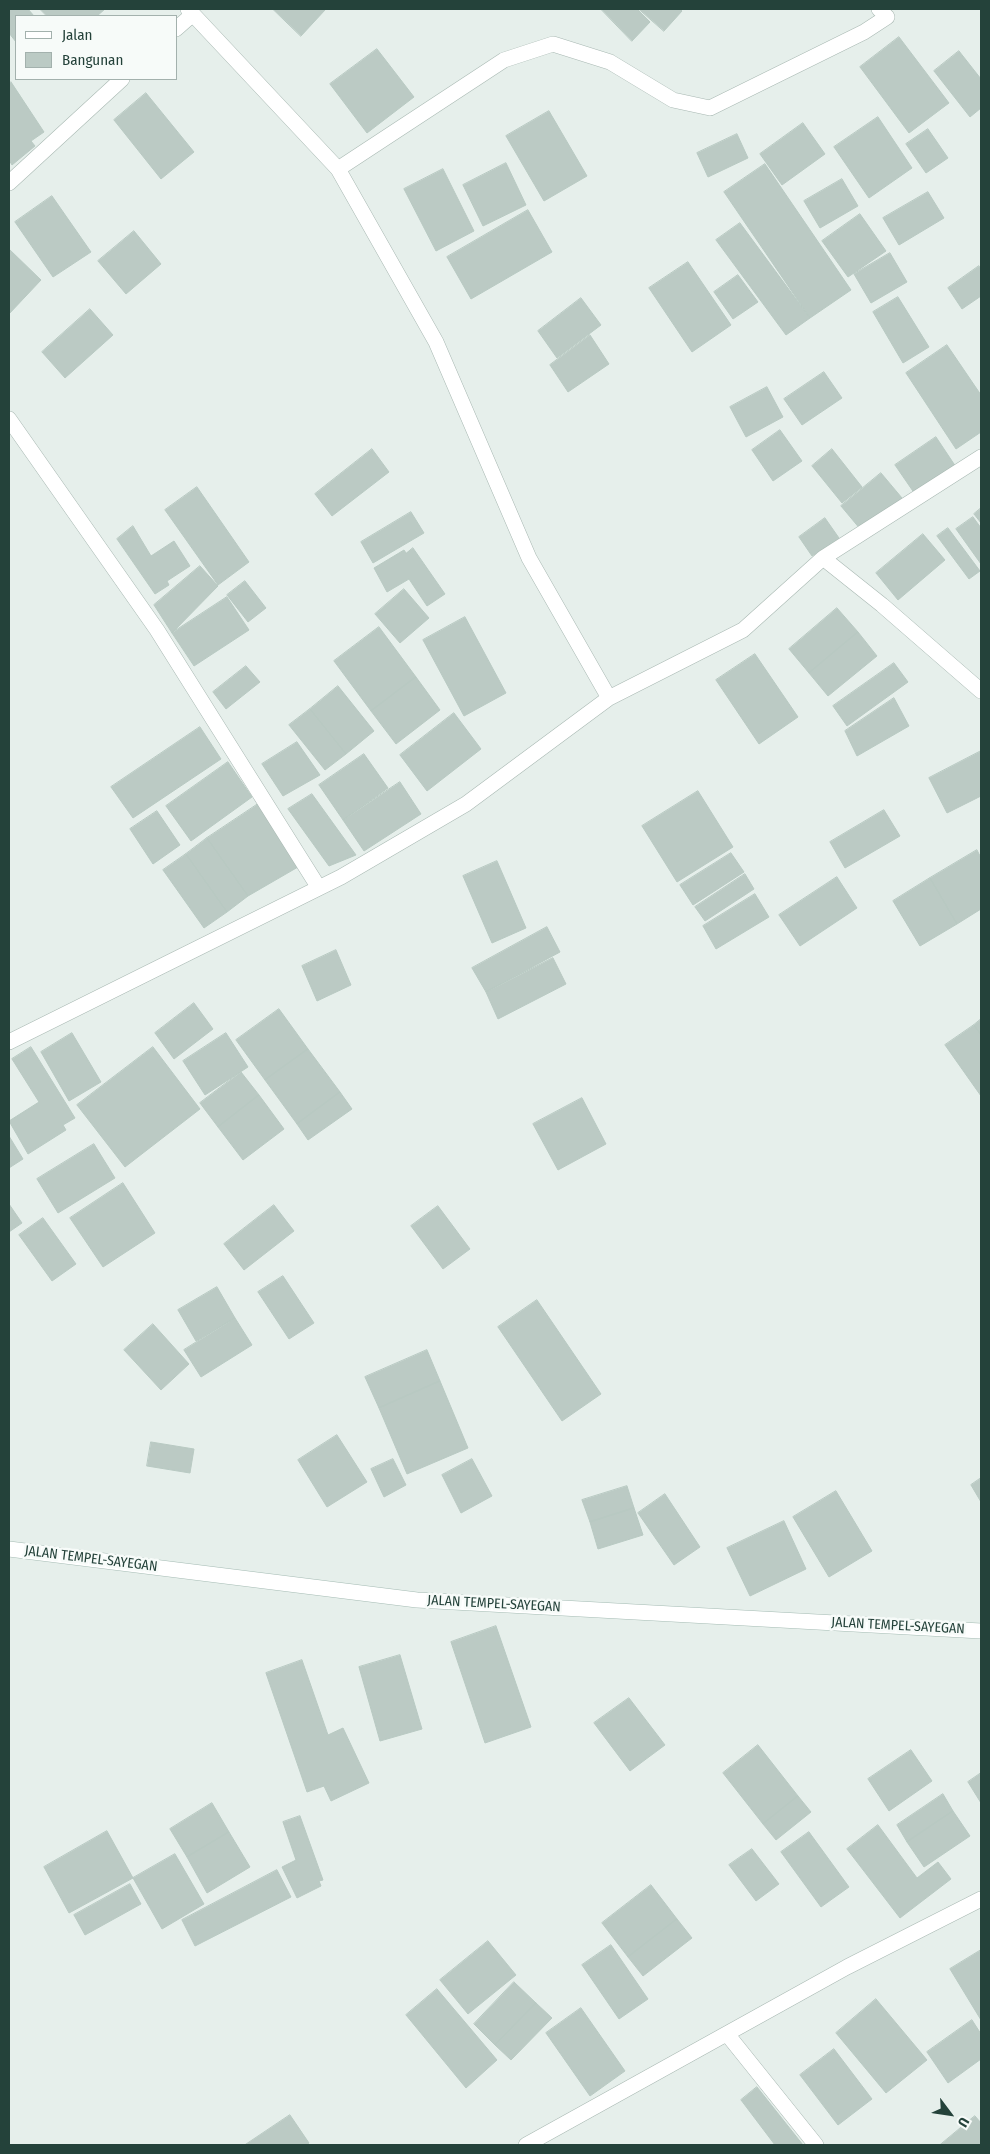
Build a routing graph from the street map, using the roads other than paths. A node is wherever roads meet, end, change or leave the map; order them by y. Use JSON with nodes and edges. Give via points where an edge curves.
{"nodes":[{"id":1,"x":191,"y":11,"type":"edge"},
{"id":2,"x":888,"y":11,"type":"edge"},
{"id":3,"x":178,"y":27,"type":"edge"},
{"id":4,"x":121,"y":80,"type":"edge"},
{"id":5,"x":338,"y":169,"type":"junction"},
{"id":6,"x":9,"y":183,"type":"edge"},
{"id":7,"x":9,"y":419,"type":"edge"},
{"id":8,"x":981,"y":457,"type":"edge"},
{"id":9,"x":823,"y":558,"type":"junction"},
{"id":10,"x":981,"y":691,"type":"edge"},
{"id":11,"x":609,"y":698,"type":"junction"},
{"id":12,"x":319,"y":888,"type":"junction"},
{"id":13,"x":9,"y":1042,"type":"edge"},
{"id":14,"x":9,"y":1549,"type":"edge"},
{"id":15,"x":981,"y":1631,"type":"edge"},
{"id":16,"x":981,"y":1899,"type":"edge"},
{"id":17,"x":727,"y":2034,"type":"junction"},
{"id":18,"x":526,"y":2145,"type":"edge"},
{"id":19,"x":816,"y":2145,"type":"edge"}],
"edges":[{"from":1,"to":3,"type":"street"},
{"from":1,"to":5,"type":"street"},
{"from":2,"to":5,"type":"street","via":[[864,32],[710,108],[673,100],[610,62],[553,44],[504,60]]},
{"from":4,"to":6,"type":"street"},
{"from":5,"to":11,"type":"street","via":[[436,342],[529,558]]},
{"from":7,"to":12,"type":"street","via":[[158,630]]},
{"from":8,"to":9,"type":"street"},
{"from":9,"to":10,"type":"street"},
{"from":9,"to":11,"type":"street","via":[[743,630]]},
{"from":11,"to":12,"type":"street","via":[[466,804]]},
{"from":12,"to":13,"type":"street"},
{"from":14,"to":15,"type":"street","name":"JALAN TEMPEL-SAYEGAN","via":[[417,1600]]},
{"from":16,"to":17,"type":"street","via":[[847,1967]]},
{"from":17,"to":18,"type":"street"},
{"from":17,"to":19,"type":"street"}]}
